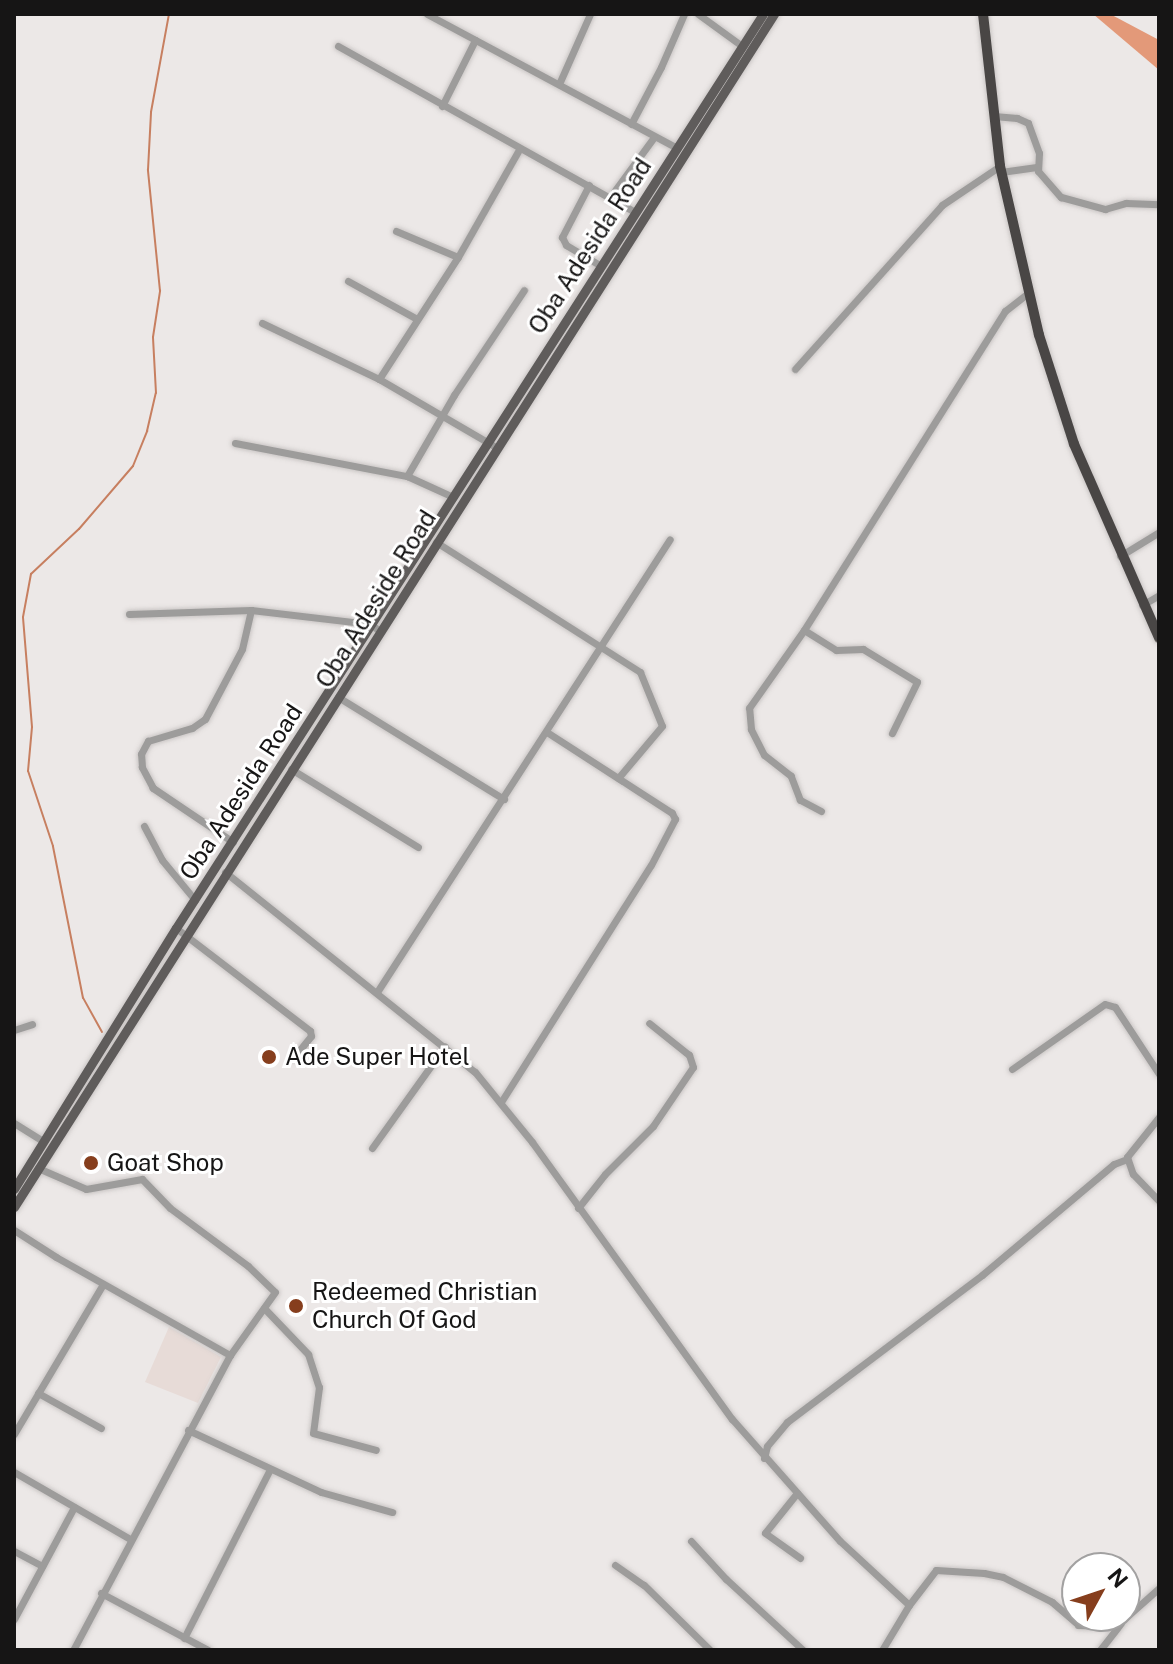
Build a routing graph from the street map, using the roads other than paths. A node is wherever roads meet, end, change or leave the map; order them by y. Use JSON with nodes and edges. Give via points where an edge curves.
{"nodes":[{"id":1,"x":427,"y":14,"type":"edge"},
{"id":2,"x":590,"y":14,"type":"edge"},
{"id":3,"x":684,"y":14,"type":"edge"},
{"id":4,"x":698,"y":14,"type":"edge"},
{"id":5,"x":763,"y":14,"type":"edge"},
{"id":6,"x":774,"y":14,"type":"edge"},
{"id":7,"x":983,"y":14,"type":"edge"},
{"id":8,"x":475,"y":40,"type":"junction"},
{"id":9,"x":338,"y":46,"type":"dead end"},
{"id":10,"x":742,"y":46,"type":"junction"},
{"id":11,"x":559,"y":84,"type":"junction"},
{"id":12,"x":442,"y":106,"type":"junction"},
{"id":13,"x":994,"y":116,"type":"junction"},
{"id":14,"x":631,"y":124,"type":"junction"},
{"id":15,"x":654,"y":137,"type":"junction"},
{"id":16,"x":520,"y":148,"type":"junction"},
{"id":17,"x":677,"y":148,"type":"junction"},
{"id":18,"x":1037,"y":167,"type":"junction"},
{"id":19,"x":1001,"y":169,"type":"junction"},
{"id":20,"x":589,"y":185,"type":"junction"},
{"id":21,"x":610,"y":197,"type":"junction"},
{"id":22,"x":1159,"y":204,"type":"edge"},
{"id":23,"x":635,"y":212,"type":"junction"},
{"id":24,"x":396,"y":231,"type":"dead end"},
{"id":25,"x":458,"y":257,"type":"junction"},
{"id":26,"x":601,"y":266,"type":"junction"},
{"id":27,"x":348,"y":281,"type":"dead end"},
{"id":28,"x":524,"y":290,"type":"dead end"},
{"id":29,"x":1027,"y":294,"type":"junction"},
{"id":30,"x":577,"y":312,"type":"junction"},
{"id":31,"x":417,"y":319,"type":"junction"},
{"id":32,"x":262,"y":323,"type":"dead end"},
{"id":33,"x":795,"y":369,"type":"dead end"},
{"id":34,"x":379,"y":379,"type":"junction"},
{"id":35,"x":443,"y":415,"type":"junction"},
{"id":36,"x":235,"y":443,"type":"dead end"},
{"id":37,"x":492,"y":444,"type":"junction"},
{"id":38,"x":407,"y":476,"type":"junction"},
{"id":39,"x":453,"y":497,"type":"junction"},
{"id":40,"x":1159,"y":532,"type":"edge"},
{"id":41,"x":437,"y":539,"type":"junction"},
{"id":42,"x":670,"y":539,"type":"dead end"},
{"id":43,"x":1120,"y":556,"type":"junction"},
{"id":44,"x":1159,"y":595,"type":"edge"},
{"id":45,"x":1142,"y":605,"type":"junction"},
{"id":46,"x":251,"y":610,"type":"junction"},
{"id":47,"x":129,"y":614,"type":"dead end"},
{"id":48,"x":375,"y":628,"type":"junction"},
{"id":49,"x":804,"y":630,"type":"junction"},
{"id":50,"x":1159,"y":638,"type":"edge"},
{"id":51,"x":601,"y":646,"type":"junction"},
{"id":52,"x":338,"y":697,"type":"junction"},
{"id":53,"x":547,"y":732,"type":"junction"},
{"id":54,"x":892,"y":733,"type":"dead end"},
{"id":55,"x":291,"y":769,"type":"junction"},
{"id":56,"x":618,"y":778,"type":"junction"},
{"id":57,"x":504,"y":799,"type":"junction"},
{"id":58,"x":821,"y":811,"type":"dead end"},
{"id":59,"x":144,"y":826,"type":"dead end"},
{"id":60,"x":233,"y":842,"type":"junction"},
{"id":61,"x":418,"y":847,"type":"dead end"},
{"id":62,"x":225,"y":872,"type":"junction"},
{"id":63,"x":195,"y":900,"type":"junction"},
{"id":64,"x":176,"y":928,"type":"junction"},
{"id":65,"x":186,"y":934,"type":"junction"},
{"id":66,"x":377,"y":992,"type":"junction"},
{"id":67,"x":649,"y":1023,"type":"dead end"},
{"id":68,"x":32,"y":1024,"type":"dead end"},
{"id":69,"x":14,"y":1030,"type":"edge"},
{"id":70,"x":445,"y":1046,"type":"junction"},
{"id":71,"x":293,"y":1058,"type":"dead end"},
{"id":72,"x":1012,"y":1069,"type":"dead end"},
{"id":73,"x":1159,"y":1074,"type":"edge"},
{"id":74,"x":501,"y":1102,"type":"junction"},
{"id":75,"x":65,"y":1114,"type":"junction"},
{"id":76,"x":1159,"y":1117,"type":"edge"},
{"id":77,"x":14,"y":1123,"type":"edge"},
{"id":78,"x":43,"y":1141,"type":"junction"},
{"id":79,"x":372,"y":1148,"type":"dead end"},
{"id":80,"x":1127,"y":1159,"type":"junction"},
{"id":81,"x":38,"y":1168,"type":"junction"},
{"id":82,"x":14,"y":1189,"type":"edge"},
{"id":83,"x":1159,"y":1201,"type":"edge"},
{"id":84,"x":14,"y":1207,"type":"edge"},
{"id":85,"x":578,"y":1208,"type":"junction"},
{"id":86,"x":14,"y":1230,"type":"edge"},
{"id":87,"x":103,"y":1284,"type":"junction"},
{"id":88,"x":264,"y":1308,"type":"junction"},
{"id":89,"x":230,"y":1355,"type":"junction"},
{"id":90,"x":38,"y":1393,"type":"junction"},
{"id":91,"x":101,"y":1428,"type":"dead end"},
{"id":92,"x":188,"y":1430,"type":"junction"},
{"id":93,"x":14,"y":1434,"type":"edge"},
{"id":94,"x":376,"y":1450,"type":"dead end"},
{"id":95,"x":764,"y":1458,"type":"junction"},
{"id":96,"x":269,"y":1471,"type":"junction"},
{"id":97,"x":14,"y":1472,"type":"edge"},
{"id":98,"x":797,"y":1493,"type":"junction"},
{"id":99,"x":74,"y":1507,"type":"junction"},
{"id":100,"x":392,"y":1512,"type":"dead end"},
{"id":101,"x":130,"y":1539,"type":"junction"},
{"id":102,"x":691,"y":1541,"type":"dead end"},
{"id":103,"x":14,"y":1551,"type":"edge"},
{"id":104,"x":800,"y":1558,"type":"dead end"},
{"id":105,"x":615,"y":1565,"type":"dead end"},
{"id":106,"x":42,"y":1566,"type":"junction"},
{"id":107,"x":1159,"y":1588,"type":"edge"},
{"id":108,"x":101,"y":1593,"type":"junction"},
{"id":109,"x":1141,"y":1604,"type":"edge"},
{"id":110,"x":909,"y":1605,"type":"junction"},
{"id":111,"x":1061,"y":1610,"type":"edge"},
{"id":112,"x":14,"y":1619,"type":"edge"},
{"id":113,"x":1114,"y":1632,"type":"edge"},
{"id":114,"x":184,"y":1638,"type":"junction"},
{"id":115,"x":883,"y":1649,"type":"edge"},
{"id":116,"x":73,"y":1650,"type":"edge"},
{"id":117,"x":208,"y":1650,"type":"edge"},
{"id":118,"x":710,"y":1650,"type":"edge"},
{"id":119,"x":803,"y":1650,"type":"edge"},
{"id":120,"x":1100,"y":1650,"type":"edge"}],
"edges":[{"from":1,"to":8,"type":"street"},
{"from":2,"to":11,"type":"street"},
{"from":3,"to":14,"type":"street"},
{"from":4,"to":10,"type":"street"},
{"from":5,"to":10,"type":"main road","name":"Oba Adesida Road"},
{"from":6,"to":30,"type":"main road"},
{"from":7,"to":13,"type":"highway"},
{"from":8,"to":11,"type":"street"},
{"from":8,"to":12,"type":"street"},
{"from":9,"to":12,"type":"street"},
{"from":10,"to":17,"type":"main road","name":"Oba Adesida Road"},
{"from":11,"to":14,"type":"street"},
{"from":12,"to":16,"type":"street"},
{"from":13,"to":18,"type":"street","via":[[1028,123],[1039,153]]},
{"from":13,"to":19,"type":"highway"},
{"from":14,"to":15,"type":"street"},
{"from":15,"to":17,"type":"street"},
{"from":15,"to":21,"type":"street"},
{"from":16,"to":20,"type":"street"},
{"from":16,"to":25,"type":"street"},
{"from":17,"to":23,"type":"main road","name":"Oba Adesida Road"},
{"from":18,"to":19,"type":"street"},
{"from":18,"to":22,"type":"street","via":[[1052,191],[1075,204],[1105,209],[1122,203]]},
{"from":19,"to":29,"type":"highway"},
{"from":19,"to":33,"type":"street","via":[[942,205]]},
{"from":20,"to":21,"type":"street"},
{"from":20,"to":26,"type":"street","via":[[562,237],[566,245]]},
{"from":21,"to":23,"type":"street"},
{"from":23,"to":26,"type":"main road","name":"Oba Adesida Road"},
{"from":24,"to":25,"type":"street"},
{"from":25,"to":31,"type":"street"},
{"from":26,"to":30,"type":"main road","name":"Oba Adesida Road"},
{"from":27,"to":31,"type":"street"},
{"from":28,"to":35,"type":"street"},
{"from":29,"to":43,"type":"highway","via":[[1074,444]]},
{"from":29,"to":49,"type":"street","via":[[1005,311]]},
{"from":30,"to":37,"type":"main road","name":"Oba Adesida Road"},
{"from":31,"to":34,"type":"street"},
{"from":32,"to":34,"type":"street"},
{"from":34,"to":35,"type":"street"},
{"from":35,"to":37,"type":"street"},
{"from":35,"to":38,"type":"street"},
{"from":36,"to":38,"type":"street"},
{"from":37,"to":39,"type":"main road","name":"Oba Adesida Road"},
{"from":37,"to":41,"type":"main road","name":"Oba Adeside Road"},
{"from":38,"to":39,"type":"street"},
{"from":39,"to":48,"type":"main road","name":"Oba Adesida Road"},
{"from":40,"to":43,"type":"street"},
{"from":41,"to":48,"type":"main road","name":"Oba Adeside Road"},
{"from":41,"to":51,"type":"street"},
{"from":42,"to":51,"type":"street"},
{"from":43,"to":45,"type":"highway"},
{"from":44,"to":45,"type":"street"},
{"from":45,"to":50,"type":"highway"},
{"from":46,"to":47,"type":"street"},
{"from":46,"to":48,"type":"street"},
{"from":46,"to":60,"type":"street","via":[[242,649],[205,719],[148,741],[141,754],[153,788]]},
{"from":48,"to":52,"type":"main road","name":"Oba Adeside Road"},
{"from":48,"to":60,"type":"main road","name":"Oba Adesida Road"},
{"from":49,"to":54,"type":"street","via":[[836,650],[863,649],[917,682]]},
{"from":49,"to":58,"type":"street","via":[[748,712],[764,755],[791,776],[800,800]]},
{"from":51,"to":53,"type":"street"},
{"from":51,"to":56,"type":"street","via":[[640,672],[662,723]]},
{"from":52,"to":55,"type":"main road","name":"Oba Adeside Road"},
{"from":52,"to":57,"type":"street"},
{"from":53,"to":56,"type":"street"},
{"from":53,"to":57,"type":"street"},
{"from":55,"to":61,"type":"street"},
{"from":55,"to":62,"type":"main road","name":"Oba Adeside Road"},
{"from":56,"to":74,"type":"street","via":[[675,819]]},
{"from":57,"to":66,"type":"street"},
{"from":59,"to":63,"type":"street","via":[[162,860]]},
{"from":60,"to":63,"type":"main road","name":"Oba Adesida Road"},
{"from":62,"to":65,"type":"main road","name":"Oba Adeside Road"},
{"from":62,"to":66,"type":"street"},
{"from":63,"to":64,"type":"main road","name":"Oba Adesida Road"},
{"from":64,"to":65,"type":"street"},
{"from":64,"to":75,"type":"main road","name":"Oba Adesida Road"},
{"from":65,"to":71,"type":"street","via":[[310,1031]]},
{"from":65,"to":75,"type":"main road","name":"Oba Adeside Road"},
{"from":66,"to":70,"type":"street"},
{"from":67,"to":85,"type":"street","via":[[689,1055],[693,1067],[653,1126]]},
{"from":68,"to":69,"type":"street"},
{"from":70,"to":74,"type":"street"},
{"from":70,"to":79,"type":"street"},
{"from":72,"to":73,"type":"street","via":[[1105,1004],[1115,1007]]},
{"from":74,"to":85,"type":"street"},
{"from":75,"to":78,"type":"main road","name":"Oba Adesida Road"},
{"from":75,"to":81,"type":"main road","name":"Oba Adeside Road"},
{"from":76,"to":80,"type":"street"},
{"from":77,"to":78,"type":"street"},
{"from":78,"to":82,"type":"main road","name":"Oba Adesida Road"},
{"from":80,"to":83,"type":"street","via":[[1133,1174]]},
{"from":80,"to":95,"type":"street","via":[[787,1422]]},
{"from":81,"to":84,"type":"main road","name":"Oba Adeside Road"},
{"from":81,"to":88,"type":"street","via":[[86,1189],[142,1179],[170,1208],[273,1287]]},
{"from":85,"to":95,"type":"street"},
{"from":86,"to":87,"type":"street"},
{"from":87,"to":89,"type":"street"},
{"from":87,"to":90,"type":"street"},
{"from":88,"to":89,"type":"street"},
{"from":88,"to":94,"type":"street","via":[[304,1346],[318,1379],[313,1433]]},
{"from":89,"to":92,"type":"street"},
{"from":90,"to":91,"type":"street"},
{"from":90,"to":93,"type":"street"},
{"from":92,"to":96,"type":"street"},
{"from":92,"to":101,"type":"street"},
{"from":95,"to":98,"type":"street"},
{"from":96,"to":100,"type":"street"},
{"from":96,"to":114,"type":"street"},
{"from":97,"to":99,"type":"street"},
{"from":98,"to":104,"type":"street","via":[[765,1533]]},
{"from":98,"to":110,"type":"street"},
{"from":99,"to":101,"type":"street"},
{"from":99,"to":106,"type":"street"},
{"from":101,"to":108,"type":"street"},
{"from":102,"to":119,"type":"street"},
{"from":103,"to":106,"type":"street"},
{"from":105,"to":118,"type":"street","via":[[653,1593]]},
{"from":106,"to":112,"type":"street"},
{"from":107,"to":109,"type":"street"},
{"from":108,"to":114,"type":"street"},
{"from":108,"to":116,"type":"street"},
{"from":110,"to":111,"type":"street","via":[[940,1569],[1003,1577]]},
{"from":110,"to":115,"type":"street"},
{"from":113,"to":120,"type":"street"},
{"from":114,"to":117,"type":"street"}]}
